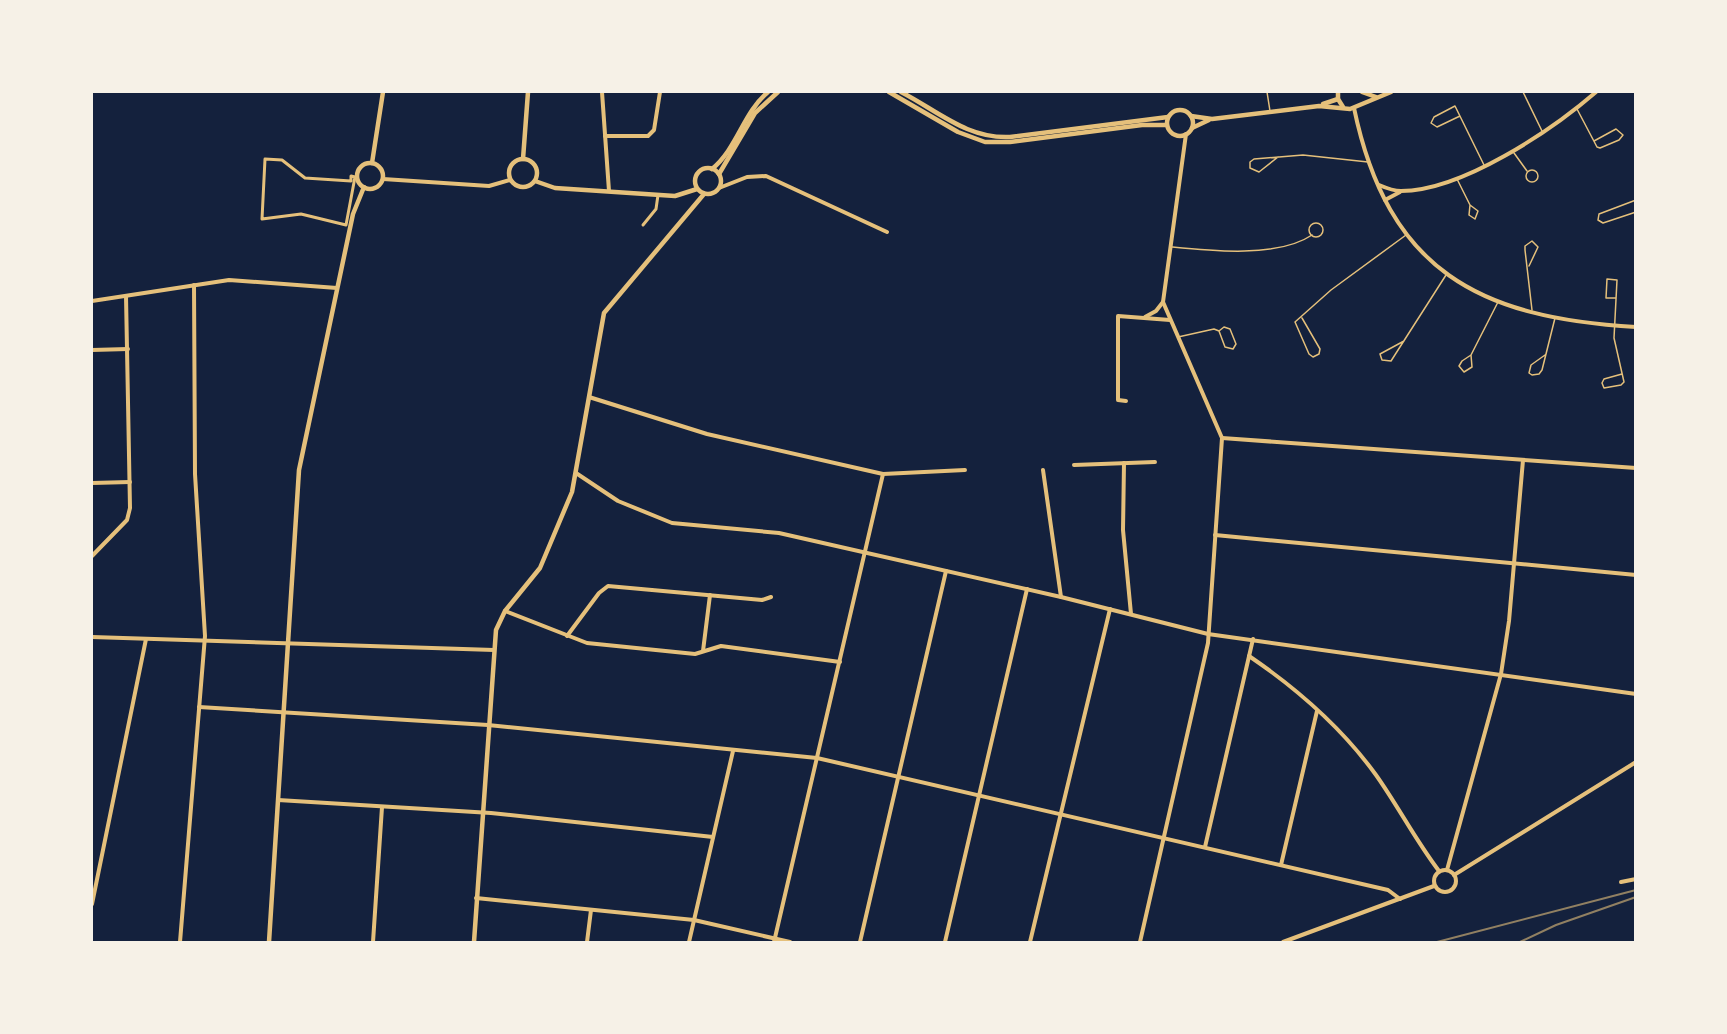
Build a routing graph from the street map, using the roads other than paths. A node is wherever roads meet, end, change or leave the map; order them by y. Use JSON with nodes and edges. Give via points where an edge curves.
{"nodes":[{"id":1,"x":383,"y":92,"type":"edge"},
{"id":2,"x":528,"y":92,"type":"edge"},
{"id":3,"x":602,"y":92,"type":"edge"},
{"id":4,"x":660,"y":92,"type":"edge"},
{"id":5,"x":768,"y":92,"type":"edge"},
{"id":6,"x":778,"y":92,"type":"edge"},
{"id":7,"x":889,"y":92,"type":"edge"},
{"id":8,"x":901,"y":92,"type":"edge"},
{"id":9,"x":1267,"y":92,"type":"edge"},
{"id":10,"x":1338,"y":92,"type":"edge"},
{"id":11,"x":1362,"y":92,"type":"edge"},
{"id":12,"x":1391,"y":92,"type":"edge"},
{"id":13,"x":1522,"y":92,"type":"edge"},
{"id":14,"x":1596,"y":92,"type":"edge"},
{"id":15,"x":1376,"y":97,"type":"junction"},
{"id":16,"x":1338,"y":99,"type":"junction"},
{"id":17,"x":1361,"y":103,"type":"junction"},
{"id":18,"x":1319,"y":106,"type":"junction"},
{"id":19,"x":1343,"y":107,"type":"junction"},
{"id":20,"x":1354,"y":108,"type":"junction"},
{"id":21,"x":1576,"y":109,"type":"junction"},
{"id":22,"x":1270,"y":112,"type":"junction"},
{"id":23,"x":1191,"y":116,"type":"junction"},
{"id":24,"x":1460,"y":116,"type":"junction"},
{"id":25,"x":1168,"y":117,"type":"junction"},
{"id":26,"x":1212,"y":119,"type":"junction"},
{"id":27,"x":1167,"y":125,"type":"junction"},
{"id":28,"x":1191,"y":128,"type":"junction"},
{"id":29,"x":1543,"y":133,"type":"junction"},
{"id":30,"x":1186,"y":134,"type":"junction"},
{"id":31,"x":605,"y":136,"type":"junction"},
{"id":32,"x":1594,"y":141,"type":"junction"},
{"id":33,"x":1514,"y":151,"type":"junction"},
{"id":34,"x":1278,"y":157,"type":"junction"},
{"id":35,"x":523,"y":159,"type":"junction"},
{"id":36,"x":1369,"y":162,"type":"junction"},
{"id":37,"x":372,"y":163,"type":"junction"},
{"id":38,"x":1484,"y":166,"type":"junction"},
{"id":39,"x":712,"y":169,"type":"junction"},
{"id":40,"x":1527,"y":171,"type":"junction"},
{"id":41,"x":719,"y":174,"type":"junction"},
{"id":42,"x":1456,"y":178,"type":"junction"},
{"id":43,"x":383,"y":179,"type":"junction"},
{"id":44,"x":510,"y":180,"type":"junction"},
{"id":45,"x":535,"y":181,"type":"junction"},
{"id":46,"x":1378,"y":185,"type":"junction"},
{"id":47,"x":364,"y":187,"type":"junction"},
{"id":48,"x":719,"y":188,"type":"junction"},
{"id":49,"x":697,"y":189,"type":"junction"},
{"id":50,"x":609,"y":191,"type":"junction"},
{"id":51,"x":1400,"y":192,"type":"junction"},
{"id":52,"x":704,"y":194,"type":"junction"},
{"id":53,"x":658,"y":195,"type":"junction"},
{"id":54,"x":1385,"y":200,"type":"junction"},
{"id":55,"x":1635,"y":200,"type":"edge"},
{"id":56,"x":1470,"y":205,"type":"junction"},
{"id":57,"x":1635,"y":212,"type":"edge"},
{"id":58,"x":343,"y":224,"type":"joint"},
{"id":59,"x":643,"y":225,"type":"dead end"},
{"id":60,"x":887,"y":232,"type":"dead end"},
{"id":61,"x":1406,"y":235,"type":"junction"},
{"id":62,"x":1312,"y":236,"type":"junction"},
{"id":63,"x":1171,"y":247,"type":"junction"},
{"id":64,"x":1529,"y":266,"type":"junction"},
{"id":65,"x":1446,"y":275,"type":"junction"},
{"id":66,"x":194,"y":285,"type":"junction"},
{"id":67,"x":337,"y":288,"type":"junction"},
{"id":68,"x":126,"y":296,"type":"junction"},
{"id":69,"x":1616,"y":298,"type":"junction"},
{"id":70,"x":92,"y":301,"type":"edge"},
{"id":71,"x":1163,"y":302,"type":"junction"},
{"id":72,"x":1498,"y":302,"type":"junction"},
{"id":73,"x":1532,"y":313,"type":"junction"},
{"id":74,"x":1144,"y":317,"type":"junction"},
{"id":75,"x":1302,"y":318,"type":"junction"},
{"id":76,"x":1555,"y":318,"type":"junction"},
{"id":77,"x":1170,"y":320,"type":"junction"},
{"id":78,"x":1615,"y":326,"type":"junction"},
{"id":79,"x":1635,"y":327,"type":"edge"},
{"id":80,"x":1219,"y":331,"type":"junction"},
{"id":81,"x":1178,"y":337,"type":"junction"},
{"id":82,"x":1404,"y":341,"type":"junction"},
{"id":83,"x":128,"y":349,"type":"junction"},
{"id":84,"x":92,"y":350,"type":"edge"},
{"id":85,"x":1471,"y":355,"type":"junction"},
{"id":86,"x":1545,"y":355,"type":"junction"},
{"id":87,"x":1622,"y":374,"type":"junction"},
{"id":88,"x":588,"y":397,"type":"junction"},
{"id":89,"x":1126,"y":401,"type":"dead end"},
{"id":90,"x":1222,"y":438,"type":"junction"},
{"id":91,"x":1523,"y":460,"type":"junction"},
{"id":92,"x":1155,"y":462,"type":"dead end"},
{"id":93,"x":1124,"y":463,"type":"junction"},
{"id":94,"x":1074,"y":465,"type":"dead end"},
{"id":95,"x":1635,"y":468,"type":"edge"},
{"id":96,"x":965,"y":470,"type":"dead end"},
{"id":97,"x":1043,"y":470,"type":"dead end"},
{"id":98,"x":576,"y":473,"type":"junction"},
{"id":99,"x":882,"y":474,"type":"junction"},
{"id":100,"x":130,"y":482,"type":"junction"},
{"id":101,"x":92,"y":483,"type":"edge"},
{"id":102,"x":1215,"y":535,"type":"junction"},
{"id":103,"x":92,"y":548,"type":"edge"},
{"id":104,"x":96,"y":552,"type":"junction"},
{"id":105,"x":863,"y":552,"type":"junction"},
{"id":106,"x":92,"y":556,"type":"edge"},
{"id":107,"x":1514,"y":564,"type":"junction"},
{"id":108,"x":946,"y":571,"type":"junction"},
{"id":109,"x":1635,"y":575,"type":"edge"},
{"id":110,"x":1027,"y":589,"type":"junction"},
{"id":111,"x":710,"y":595,"type":"junction"},
{"id":112,"x":771,"y":597,"type":"dead end"},
{"id":113,"x":1061,"y":597,"type":"junction"},
{"id":114,"x":1110,"y":609,"type":"junction"},
{"id":115,"x":505,"y":611,"type":"junction"},
{"id":116,"x":1131,"y":614,"type":"junction"},
{"id":117,"x":1208,"y":634,"type":"junction"},
{"id":118,"x":567,"y":636,"type":"junction"},
{"id":119,"x":92,"y":637,"type":"edge"},
{"id":120,"x":146,"y":639,"type":"junction"},
{"id":121,"x":1253,"y":639,"type":"junction"},
{"id":122,"x":205,"y":641,"type":"junction"},
{"id":123,"x":289,"y":644,"type":"junction"},
{"id":124,"x":494,"y":650,"type":"junction"},
{"id":125,"x":703,"y":651,"type":"junction"},
{"id":126,"x":1249,"y":656,"type":"junction"},
{"id":127,"x":840,"y":662,"type":"junction"},
{"id":128,"x":1501,"y":674,"type":"junction"},
{"id":129,"x":1635,"y":694,"type":"edge"},
{"id":130,"x":199,"y":707,"type":"junction"},
{"id":131,"x":1317,"y":711,"type":"junction"},
{"id":132,"x":284,"y":712,"type":"junction"},
{"id":133,"x":488,"y":725,"type":"junction"},
{"id":134,"x":733,"y":751,"type":"junction"},
{"id":135,"x":817,"y":758,"type":"junction"},
{"id":136,"x":1635,"y":762,"type":"edge"},
{"id":137,"x":899,"y":777,"type":"junction"},
{"id":138,"x":979,"y":795,"type":"junction"},
{"id":139,"x":278,"y":800,"type":"junction"},
{"id":140,"x":382,"y":807,"type":"junction"},
{"id":141,"x":483,"y":813,"type":"junction"},
{"id":142,"x":1060,"y":814,"type":"junction"},
{"id":143,"x":713,"y":837,"type":"junction"},
{"id":144,"x":1164,"y":837,"type":"junction"},
{"id":145,"x":1205,"y":848,"type":"junction"},
{"id":146,"x":1281,"y":865,"type":"junction"},
{"id":147,"x":1447,"y":870,"type":"junction"},
{"id":148,"x":1439,"y":871,"type":"junction"},
{"id":149,"x":1454,"y":875,"type":"junction"},
{"id":150,"x":1635,"y":879,"type":"edge"},
{"id":151,"x":1622,"y":882,"type":"dead end"},
{"id":152,"x":1434,"y":886,"type":"junction"},
{"id":153,"x":476,"y":898,"type":"junction"},
{"id":154,"x":1400,"y":899,"type":"junction"},
{"id":155,"x":92,"y":904,"type":"edge"},
{"id":156,"x":591,"y":910,"type":"junction"},
{"id":157,"x":694,"y":920,"type":"junction"},
{"id":158,"x":775,"y":941,"type":"edge"},
{"id":159,"x":180,"y":942,"type":"edge"},
{"id":160,"x":269,"y":942,"type":"edge"},
{"id":161,"x":373,"y":942,"type":"edge"},
{"id":162,"x":474,"y":942,"type":"edge"},
{"id":163,"x":586,"y":942,"type":"edge"},
{"id":164,"x":689,"y":942,"type":"edge"},
{"id":165,"x":790,"y":942,"type":"edge"},
{"id":166,"x":860,"y":942,"type":"edge"},
{"id":167,"x":945,"y":942,"type":"edge"},
{"id":168,"x":1030,"y":942,"type":"edge"},
{"id":169,"x":1140,"y":942,"type":"edge"},
{"id":170,"x":1283,"y":942,"type":"edge"}],
"edges":[{"from":1,"to":37,"type":"street"},
{"from":2,"to":35,"type":"street"},
{"from":3,"to":31,"type":"street"},
{"from":4,"to":31,"type":"street","via":[[654,130],[648,136]]},
{"from":5,"to":39,"type":"street","via":[[749,112],[724,157]]},
{"from":6,"to":41,"type":"street","via":[[755,114]]},
{"from":7,"to":27,"type":"street","via":[[958,132],[985,142]]},
{"from":8,"to":25,"type":"street","via":[[965,130],[988,137]]},
{"from":9,"to":22,"type":"lane"},
{"from":10,"to":16,"type":"street"},
{"from":11,"to":15,"type":"street"},
{"from":11,"to":17,"type":"street"},
{"from":12,"to":15,"type":"street"},
{"from":13,"to":29,"type":"lane"},
{"from":14,"to":21,"type":"street"},
{"from":15,"to":17,"type":"street"},
{"from":16,"to":18,"type":"street"},
{"from":16,"to":19,"type":"street"},
{"from":17,"to":20,"type":"street"},
{"from":18,"to":19,"type":"street"},
{"from":18,"to":22,"type":"street"},
{"from":19,"to":20,"type":"street"},
{"from":20,"to":36,"type":"street"},
{"from":21,"to":29,"type":"street"},
{"from":21,"to":32,"type":"lane"},
{"from":22,"to":26,"type":"street"},
{"from":23,"to":25,"type":"street","via":[[1177,110]]},
{"from":23,"to":26,"type":"street"},
{"from":23,"to":28,"type":"street"},
{"from":24,"to":24,"type":"lane","via":[[1437,127],[1431,123],[1434,117],[1455,106]]},
{"from":24,"to":38,"type":"lane"},
{"from":25,"to":27,"type":"street"},
{"from":26,"to":28,"type":"street"},
{"from":27,"to":30,"type":"street","via":[[1175,135]]},
{"from":28,"to":30,"type":"street"},
{"from":29,"to":33,"type":"street"},
{"from":30,"to":63,"type":"street"},
{"from":31,"to":50,"type":"street"},
{"from":32,"to":32,"type":"lane","via":[[1616,129],[1623,135],[1602,148]]},
{"from":33,"to":38,"type":"street"},
{"from":33,"to":40,"type":"lane"},
{"from":34,"to":34,"type":"lane","via":[[1254,159],[1250,168],[1259,172]]},
{"from":34,"to":36,"type":"lane","via":[[1303,154]]},
{"from":35,"to":44,"type":"street","via":[[510,166]]},
{"from":35,"to":45,"type":"street","via":[[536,169]]},
{"from":36,"to":46,"type":"street"},
{"from":37,"to":43,"type":"street","via":[[380,167]]},
{"from":37,"to":47,"type":"street","via":[[364,165],[358,174]]},
{"from":38,"to":42,"type":"street"},
{"from":39,"to":41,"type":"street"},
{"from":39,"to":49,"type":"street","via":[[697,174]]},
{"from":40,"to":40,"type":"lane","via":[[1528,181],[1538,179],[1535,170]]},
{"from":41,"to":48,"type":"street"},
{"from":42,"to":51,"type":"street"},
{"from":42,"to":56,"type":"lane"},
{"from":43,"to":44,"type":"street","via":[[489,186]]},
{"from":43,"to":47,"type":"street","via":[[375,188]]},
{"from":44,"to":45,"type":"street","via":[[520,188]]},
{"from":45,"to":50,"type":"street","via":[[555,188]]},
{"from":46,"to":51,"type":"street"},
{"from":46,"to":54,"type":"street"},
{"from":47,"to":67,"type":"street","via":[[353,214]]},
{"from":48,"to":52,"type":"street","via":[[713,194]]},
{"from":48,"to":60,"type":"street","via":[[747,177],[766,176]]},
{"from":49,"to":52,"type":"street"},
{"from":49,"to":53,"type":"street","via":[[684,196]]},
{"from":50,"to":53,"type":"street"},
{"from":51,"to":54,"type":"street"},
{"from":52,"to":88,"type":"street","via":[[606,310]]},
{"from":53,"to":59,"type":"street","via":[[656,209]]},
{"from":54,"to":61,"type":"street"},
{"from":55,"to":57,"type":"lane","via":[[1599,214],[1598,220],[1603,223]]},
{"from":56,"to":56,"type":"lane","via":[[1469,215],[1475,219],[1478,211]]},
{"from":58,"to":58,"type":"street","via":[[293,213],[262,219],[265,159],[282,160],[305,178],[351,181],[351,176],[355,177],[346,225]]},
{"from":61,"to":65,"type":"street"},
{"from":61,"to":75,"type":"lane","via":[[1331,290]]},
{"from":62,"to":62,"type":"lane","via":[[1322,233],[1319,224],[1310,227]]},
{"from":62,"to":63,"type":"lane","via":[[1274,247],[1231,252]]},
{"from":63,"to":71,"type":"street"},
{"from":64,"to":64,"type":"lane","via":[[1525,250],[1532,241],[1538,247]]},
{"from":64,"to":73,"type":"lane"},
{"from":65,"to":72,"type":"street"},
{"from":65,"to":82,"type":"lane"},
{"from":66,"to":67,"type":"street","via":[[248,281]]},
{"from":66,"to":68,"type":"street"},
{"from":66,"to":122,"type":"street","via":[[195,474]]},
{"from":67,"to":123,"type":"street","via":[[299,470]]},
{"from":68,"to":70,"type":"street"},
{"from":68,"to":83,"type":"street"},
{"from":69,"to":69,"type":"lane","via":[[1606,298],[1607,279],[1617,280]]},
{"from":69,"to":78,"type":"lane"},
{"from":71,"to":74,"type":"street"},
{"from":71,"to":77,"type":"street"},
{"from":72,"to":73,"type":"street"},
{"from":72,"to":85,"type":"lane"},
{"from":73,"to":76,"type":"street"},
{"from":74,"to":77,"type":"street"},
{"from":74,"to":89,"type":"street","via":[[1118,316],[1118,400]]},
{"from":75,"to":75,"type":"lane","via":[[1320,349],[1313,357],[1295,326]]},
{"from":76,"to":78,"type":"street"},
{"from":76,"to":86,"type":"lane"},
{"from":77,"to":81,"type":"street"},
{"from":78,"to":79,"type":"street"},
{"from":78,"to":87,"type":"lane"},
{"from":80,"to":80,"type":"lane","via":[[1225,347],[1235,347],[1230,329],[1224,327]]},
{"from":80,"to":81,"type":"lane"},
{"from":81,"to":90,"type":"street"},
{"from":82,"to":82,"type":"lane","via":[[1384,350],[1380,354],[1382,360],[1391,361]]},
{"from":83,"to":84,"type":"street"},
{"from":83,"to":100,"type":"street"},
{"from":85,"to":85,"type":"lane","via":[[1461,361],[1459,366],[1464,372],[1472,367]]},
{"from":86,"to":86,"type":"lane","via":[[1531,365],[1529,373],[1539,374]]},
{"from":87,"to":87,"type":"lane","via":[[1604,380],[1604,388],[1621,385]]},
{"from":88,"to":98,"type":"street"},
{"from":88,"to":99,"type":"street","via":[[707,434]]},
{"from":90,"to":91,"type":"street"},
{"from":90,"to":102,"type":"street"},
{"from":91,"to":95,"type":"street"},
{"from":91,"to":107,"type":"street"},
{"from":92,"to":93,"type":"street"},
{"from":93,"to":94,"type":"street"},
{"from":93,"to":116,"type":"street","via":[[1123,530]]},
{"from":96,"to":99,"type":"street"},
{"from":97,"to":113,"type":"street"},
{"from":98,"to":105,"type":"street","via":[[618,501],[672,523],[755,529]]},
{"from":98,"to":115,"type":"street","via":[[540,568]]},
{"from":99,"to":105,"type":"street"},
{"from":100,"to":101,"type":"street"},
{"from":100,"to":104,"type":"street","via":[[127,520]]},
{"from":102,"to":107,"type":"street"},
{"from":102,"to":117,"type":"street"},
{"from":103,"to":104,"type":"street"},
{"from":104,"to":106,"type":"street"},
{"from":105,"to":108,"type":"street"},
{"from":105,"to":127,"type":"street"},
{"from":107,"to":109,"type":"street"},
{"from":107,"to":128,"type":"street"},
{"from":108,"to":110,"type":"street"},
{"from":108,"to":137,"type":"street"},
{"from":110,"to":113,"type":"street"},
{"from":110,"to":138,"type":"street"},
{"from":111,"to":112,"type":"street","via":[[762,600]]},
{"from":111,"to":118,"type":"street","via":[[608,585]]},
{"from":111,"to":125,"type":"street"},
{"from":113,"to":114,"type":"street"},
{"from":114,"to":116,"type":"street"},
{"from":114,"to":142,"type":"street"},
{"from":115,"to":118,"type":"street"},
{"from":115,"to":124,"type":"street","via":[[496,630]]},
{"from":116,"to":117,"type":"street"},
{"from":117,"to":121,"type":"street"},
{"from":117,"to":144,"type":"street"},
{"from":118,"to":125,"type":"street","via":[[587,643],[695,654]]},
{"from":119,"to":120,"type":"street"},
{"from":120,"to":122,"type":"street"},
{"from":120,"to":155,"type":"street"},
{"from":121,"to":126,"type":"street"},
{"from":121,"to":128,"type":"street"},
{"from":122,"to":123,"type":"street"},
{"from":122,"to":130,"type":"street"},
{"from":123,"to":124,"type":"street"},
{"from":123,"to":132,"type":"street"},
{"from":124,"to":133,"type":"street"},
{"from":125,"to":127,"type":"street","via":[[721,646]]},
{"from":126,"to":131,"type":"street","via":[[1284,680]]},
{"from":126,"to":145,"type":"street"},
{"from":127,"to":135,"type":"street"},
{"from":128,"to":129,"type":"street"},
{"from":128,"to":147,"type":"street"},
{"from":130,"to":132,"type":"street"},
{"from":130,"to":159,"type":"street"},
{"from":131,"to":146,"type":"street"},
{"from":131,"to":148,"type":"street","via":[[1376,774]]},
{"from":132,"to":133,"type":"street"},
{"from":132,"to":139,"type":"street"},
{"from":133,"to":134,"type":"street"},
{"from":133,"to":141,"type":"street"},
{"from":134,"to":135,"type":"street"},
{"from":134,"to":143,"type":"street"},
{"from":135,"to":137,"type":"street"},
{"from":135,"to":158,"type":"street"},
{"from":136,"to":149,"type":"street"},
{"from":137,"to":138,"type":"street"},
{"from":137,"to":166,"type":"street"},
{"from":138,"to":142,"type":"street"},
{"from":138,"to":167,"type":"street"},
{"from":139,"to":140,"type":"street"},
{"from":139,"to":160,"type":"street"},
{"from":140,"to":141,"type":"street"},
{"from":140,"to":161,"type":"street"},
{"from":141,"to":143,"type":"street"},
{"from":141,"to":153,"type":"street"},
{"from":142,"to":144,"type":"street"},
{"from":142,"to":168,"type":"street"},
{"from":143,"to":157,"type":"street"},
{"from":144,"to":145,"type":"street"},
{"from":144,"to":169,"type":"street"},
{"from":145,"to":146,"type":"street"},
{"from":146,"to":154,"type":"street","via":[[1388,890]]},
{"from":147,"to":148,"type":"street"},
{"from":147,"to":149,"type":"street"},
{"from":148,"to":152,"type":"street"},
{"from":149,"to":152,"type":"street","via":[[1455,886],[1450,891],[1443,892]]},
{"from":150,"to":151,"type":"street"},
{"from":152,"to":154,"type":"street"},
{"from":153,"to":156,"type":"street"},
{"from":153,"to":162,"type":"street"},
{"from":154,"to":170,"type":"street"},
{"from":156,"to":157,"type":"street"},
{"from":156,"to":163,"type":"street"},
{"from":157,"to":158,"type":"street"},
{"from":157,"to":164,"type":"street"},
{"from":158,"to":165,"type":"street"}]}
